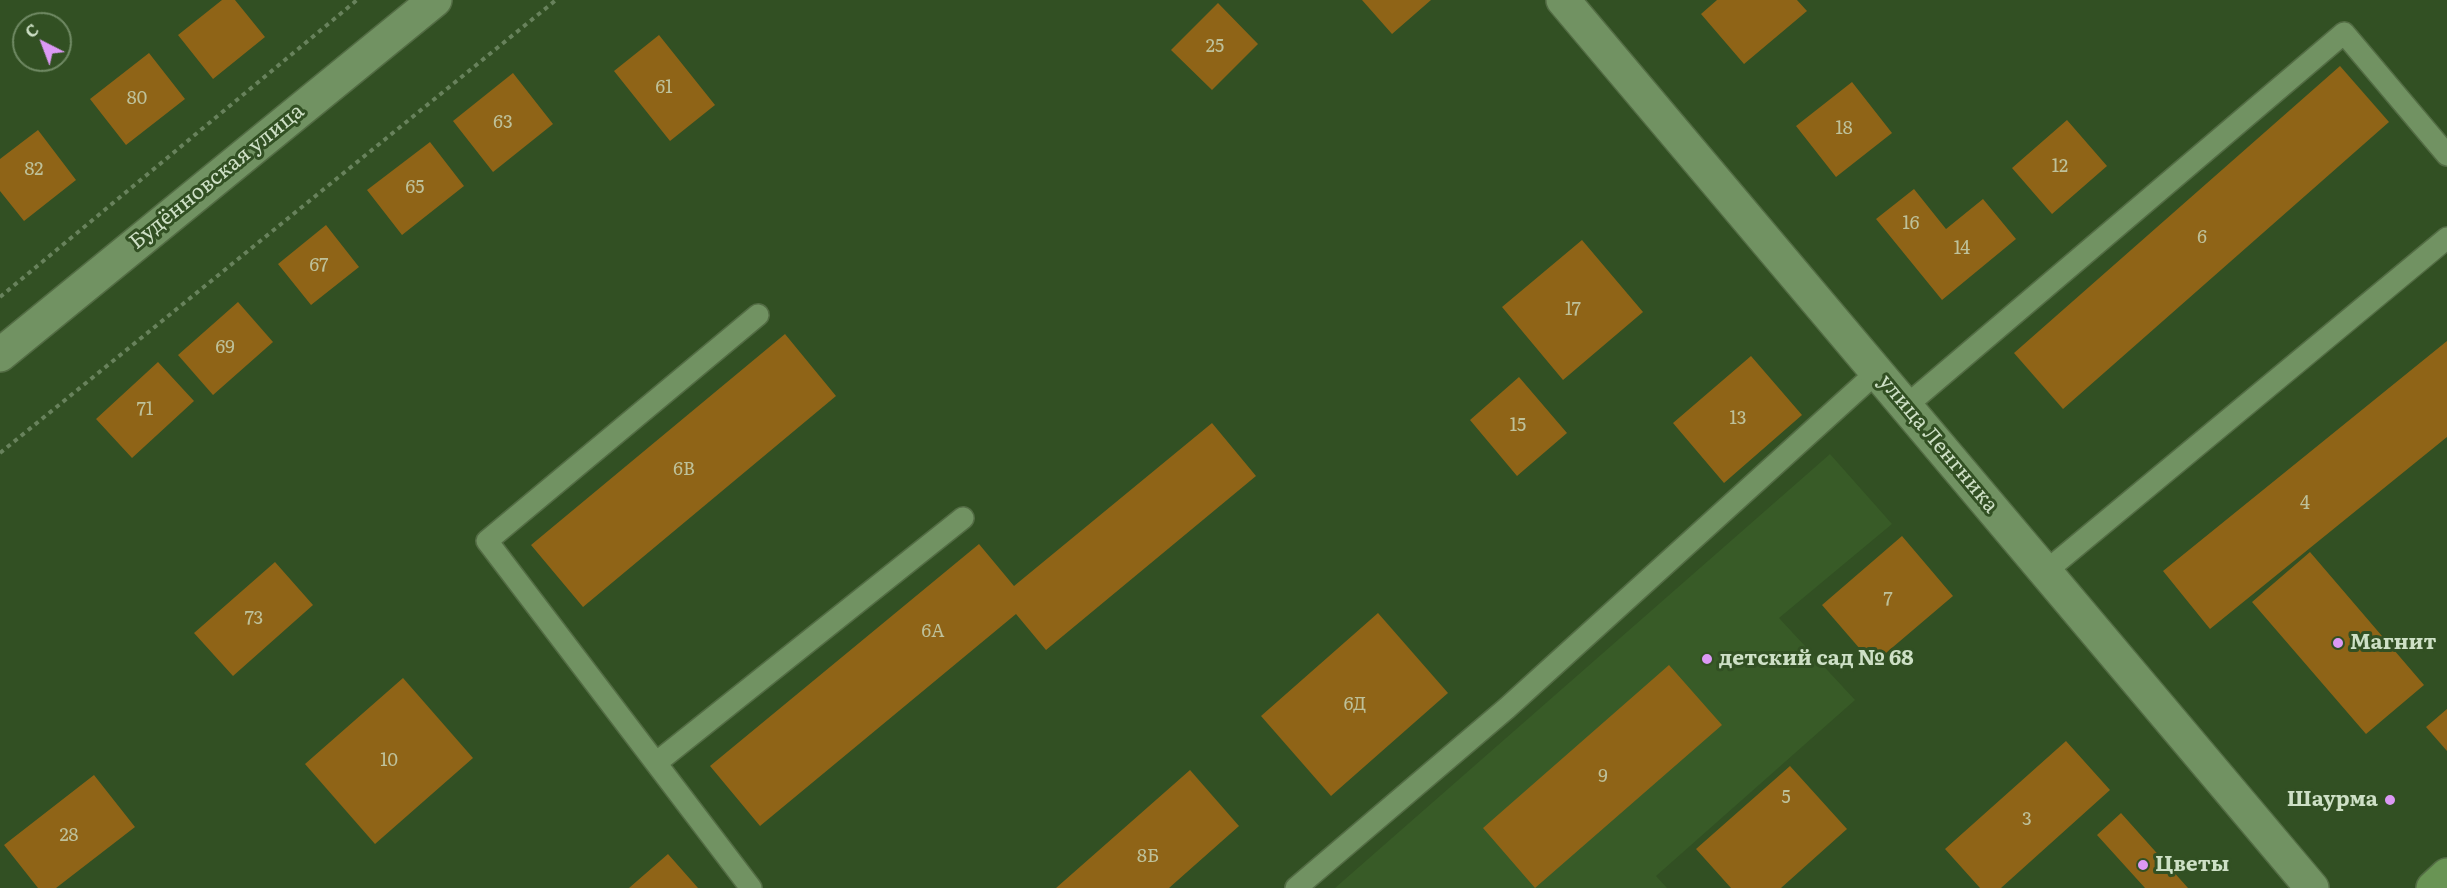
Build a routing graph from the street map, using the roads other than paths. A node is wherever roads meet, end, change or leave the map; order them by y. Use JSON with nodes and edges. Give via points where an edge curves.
{"nodes":[{"id":1,"x":435,"y":0,"type":"edge"},
{"id":2,"x":1563,"y":0,"type":"edge"},
{"id":3,"x":2447,"y":155,"type":"edge"},
{"id":4,"x":2447,"y":238,"type":"edge"},
{"id":5,"x":758,"y":315,"type":"dead end"},
{"id":6,"x":0,"y":355,"type":"edge"},
{"id":7,"x":1877,"y":372,"type":"junction"},
{"id":8,"x":1906,"y":406,"type":"junction"},
{"id":9,"x":963,"y":518,"type":"dead end"},
{"id":10,"x":2045,"y":572,"type":"junction"},
{"id":11,"x":656,"y":763,"type":"junction"},
{"id":12,"x":2447,"y":874,"type":"edge"},
{"id":13,"x":751,"y":888,"type":"edge"},
{"id":14,"x":1296,"y":888,"type":"edge"},
{"id":15,"x":2312,"y":888,"type":"edge"},
{"id":16,"x":2433,"y":888,"type":"edge"}],
"edges":[{"from":1,"to":6,"type":"street","name":"Будённовская улица"},
{"from":2,"to":7,"type":"street","name":"улица Ленгника"},
{"from":3,"to":8,"type":"lane","via":[[2344,33]]},
{"from":4,"to":10,"type":"lane"},
{"from":5,"to":11,"type":"lane","via":[[487,542]]},
{"from":7,"to":8,"type":"street","name":"улица Ленгника"},
{"from":7,"to":14,"type":"lane","via":[[1507,708]]},
{"from":8,"to":10,"type":"street","name":"улица Ленгника"},
{"from":9,"to":11,"type":"lane"},
{"from":10,"to":15,"type":"street","name":"улица Ленгника"},
{"from":11,"to":13,"type":"lane"},
{"from":12,"to":16,"type":"main road"}]}
